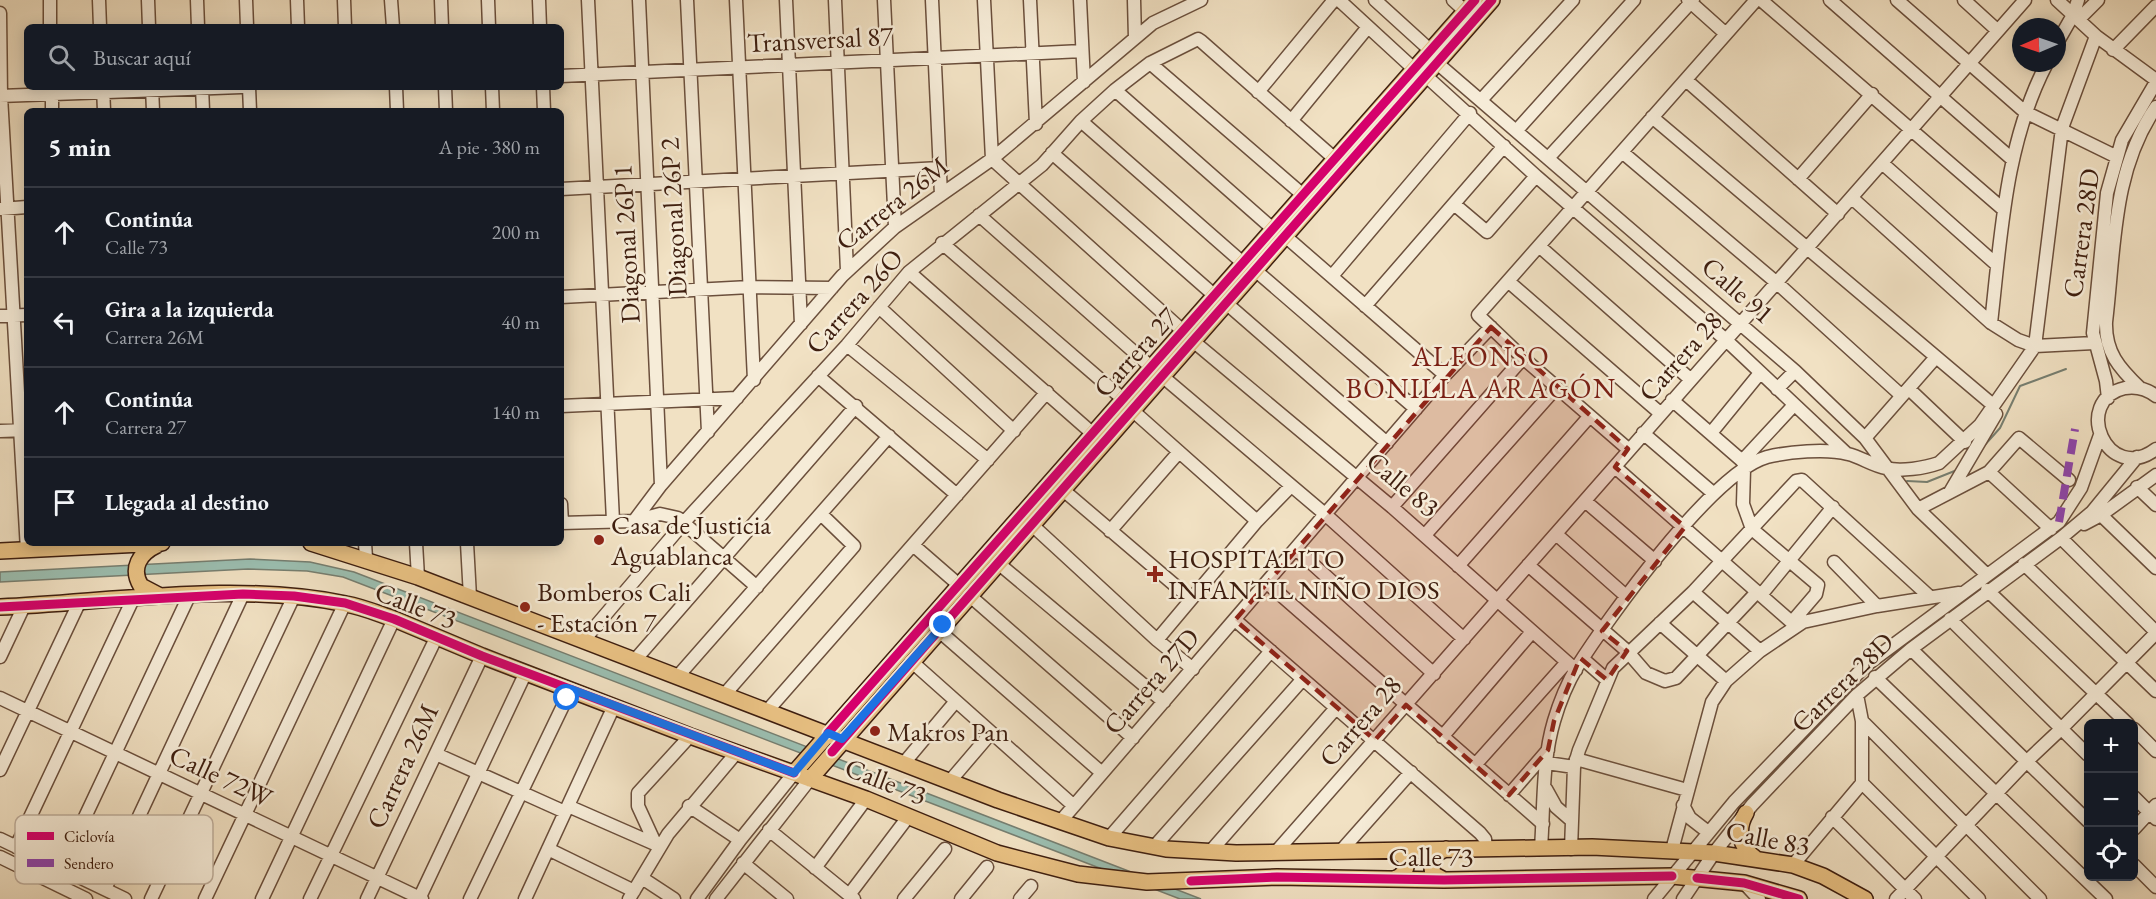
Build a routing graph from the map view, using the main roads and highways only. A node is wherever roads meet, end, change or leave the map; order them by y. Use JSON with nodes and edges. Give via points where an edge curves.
{"nodes":[{"id":1,"x":1492,"y":0,"type":"edge"},
{"id":2,"x":1470,"y":5,"type":"edge"},
{"id":3,"x":1438,"y":61,"type":"junction"},
{"id":4,"x":1425,"y":76,"type":"junction"},
{"id":5,"x":1279,"y":233,"type":"junction"},
{"id":6,"x":1127,"y":405,"type":"junction"},
{"id":7,"x":75,"y":546,"type":"edge"},
{"id":8,"x":156,"y":546,"type":"edge"},
{"id":9,"x":334,"y":546,"type":"edge"},
{"id":10,"x":0,"y":551,"type":"edge"},
{"id":11,"x":365,"y":551,"type":"edge"},
{"id":12,"x":964,"y":590,"type":"junction"},
{"id":13,"x":137,"y":593,"type":"junction"},
{"id":14,"x":0,"y":607,"type":"edge"},
{"id":15,"x":831,"y":742,"type":"junction"},
{"id":16,"x":811,"y":769,"type":"junction"},
{"id":17,"x":1746,"y":813,"type":"road end"},
{"id":18,"x":1449,"y":849,"type":"junction"},
{"id":19,"x":1396,"y":851,"type":"junction"},
{"id":20,"x":1692,"y":851,"type":"joint"},
{"id":21,"x":1755,"y":858,"type":"junction"},
{"id":22,"x":1672,"y":876,"type":"joint"},
{"id":23,"x":1394,"y":879,"type":"junction"},
{"id":24,"x":1444,"y":880,"type":"junction"},
{"id":25,"x":1798,"y":899,"type":"edge"},
{"id":26,"x":1865,"y":899,"type":"edge"}],
"edges":[{"from":1,"to":3,"type":"main road","name":"Carrera 27"},
{"from":2,"to":3,"type":"main road","name":"Carrera 27"},
{"from":3,"to":4,"type":"main road","name":"Carrera 27"},
{"from":4,"to":5,"type":"main road","name":"Carrera 27"},
{"from":4,"to":5,"type":"main road","name":"Carrera 27","via":[[1335,159],[1303,195]]},
{"from":5,"to":6,"type":"main road","name":"Carrera 27"},
{"from":6,"to":12,"type":"main road","name":"Carrera 27","via":[[1062,489],[998,562]]},
{"from":6,"to":12,"type":"main road","name":"Carrera 27","via":[[1092,433]]},
{"from":7,"to":10,"type":"main road"},
{"from":8,"to":13,"type":"main road","via":[[142,554],[136,573]]},
{"from":9,"to":11,"type":"main road","name":"Calle 73"},
{"from":11,"to":15,"type":"main road","name":"Calle 73","via":[[418,577],[768,710]]},
{"from":12,"to":15,"type":"main road","name":"Carrera 27"},
{"from":12,"to":15,"type":"main road","name":"Carrera 27","via":[[938,630],[911,661]]},
{"from":13,"to":14,"type":"main road","name":"Calle 73","via":[[79,603]]},
{"from":13,"to":16,"type":"main road","name":"Calle 73","via":[[166,597],[294,596],[345,603],[690,736],[794,773]]},
{"from":15,"to":16,"type":"main road"},
{"from":15,"to":19,"type":"main road","name":"Calle 73","via":[[904,763],[1109,838],[1154,847],[1210,852]]},
{"from":16,"to":23,"type":"main road","name":"Calle 73","via":[[866,799],[1012,858],[1094,876],[1147,882],[1277,877]]},
{"from":17,"to":21,"type":"main road","via":[[1740,826],[1741,841]]},
{"from":18,"to":19,"type":"main road","name":"Calle 73"},
{"from":18,"to":20,"type":"main road","name":"Calle 73"},
{"from":18,"to":24,"type":"main road","via":[[1437,852],[1431,862],[1433,874]]},
{"from":19,"to":23,"type":"main road","via":[[1405,857],[1406,868]]},
{"from":20,"to":21,"type":"main road","name":"Calle 83"},
{"from":21,"to":26,"type":"main road","name":"Calle 83","via":[[1793,865]]},
{"from":22,"to":24,"type":"main road","name":"Calle 73"},
{"from":22,"to":25,"type":"main road","name":"Calle 83","via":[[1744,883]]},
{"from":23,"to":24,"type":"main road","name":"Calle 73"}]}
